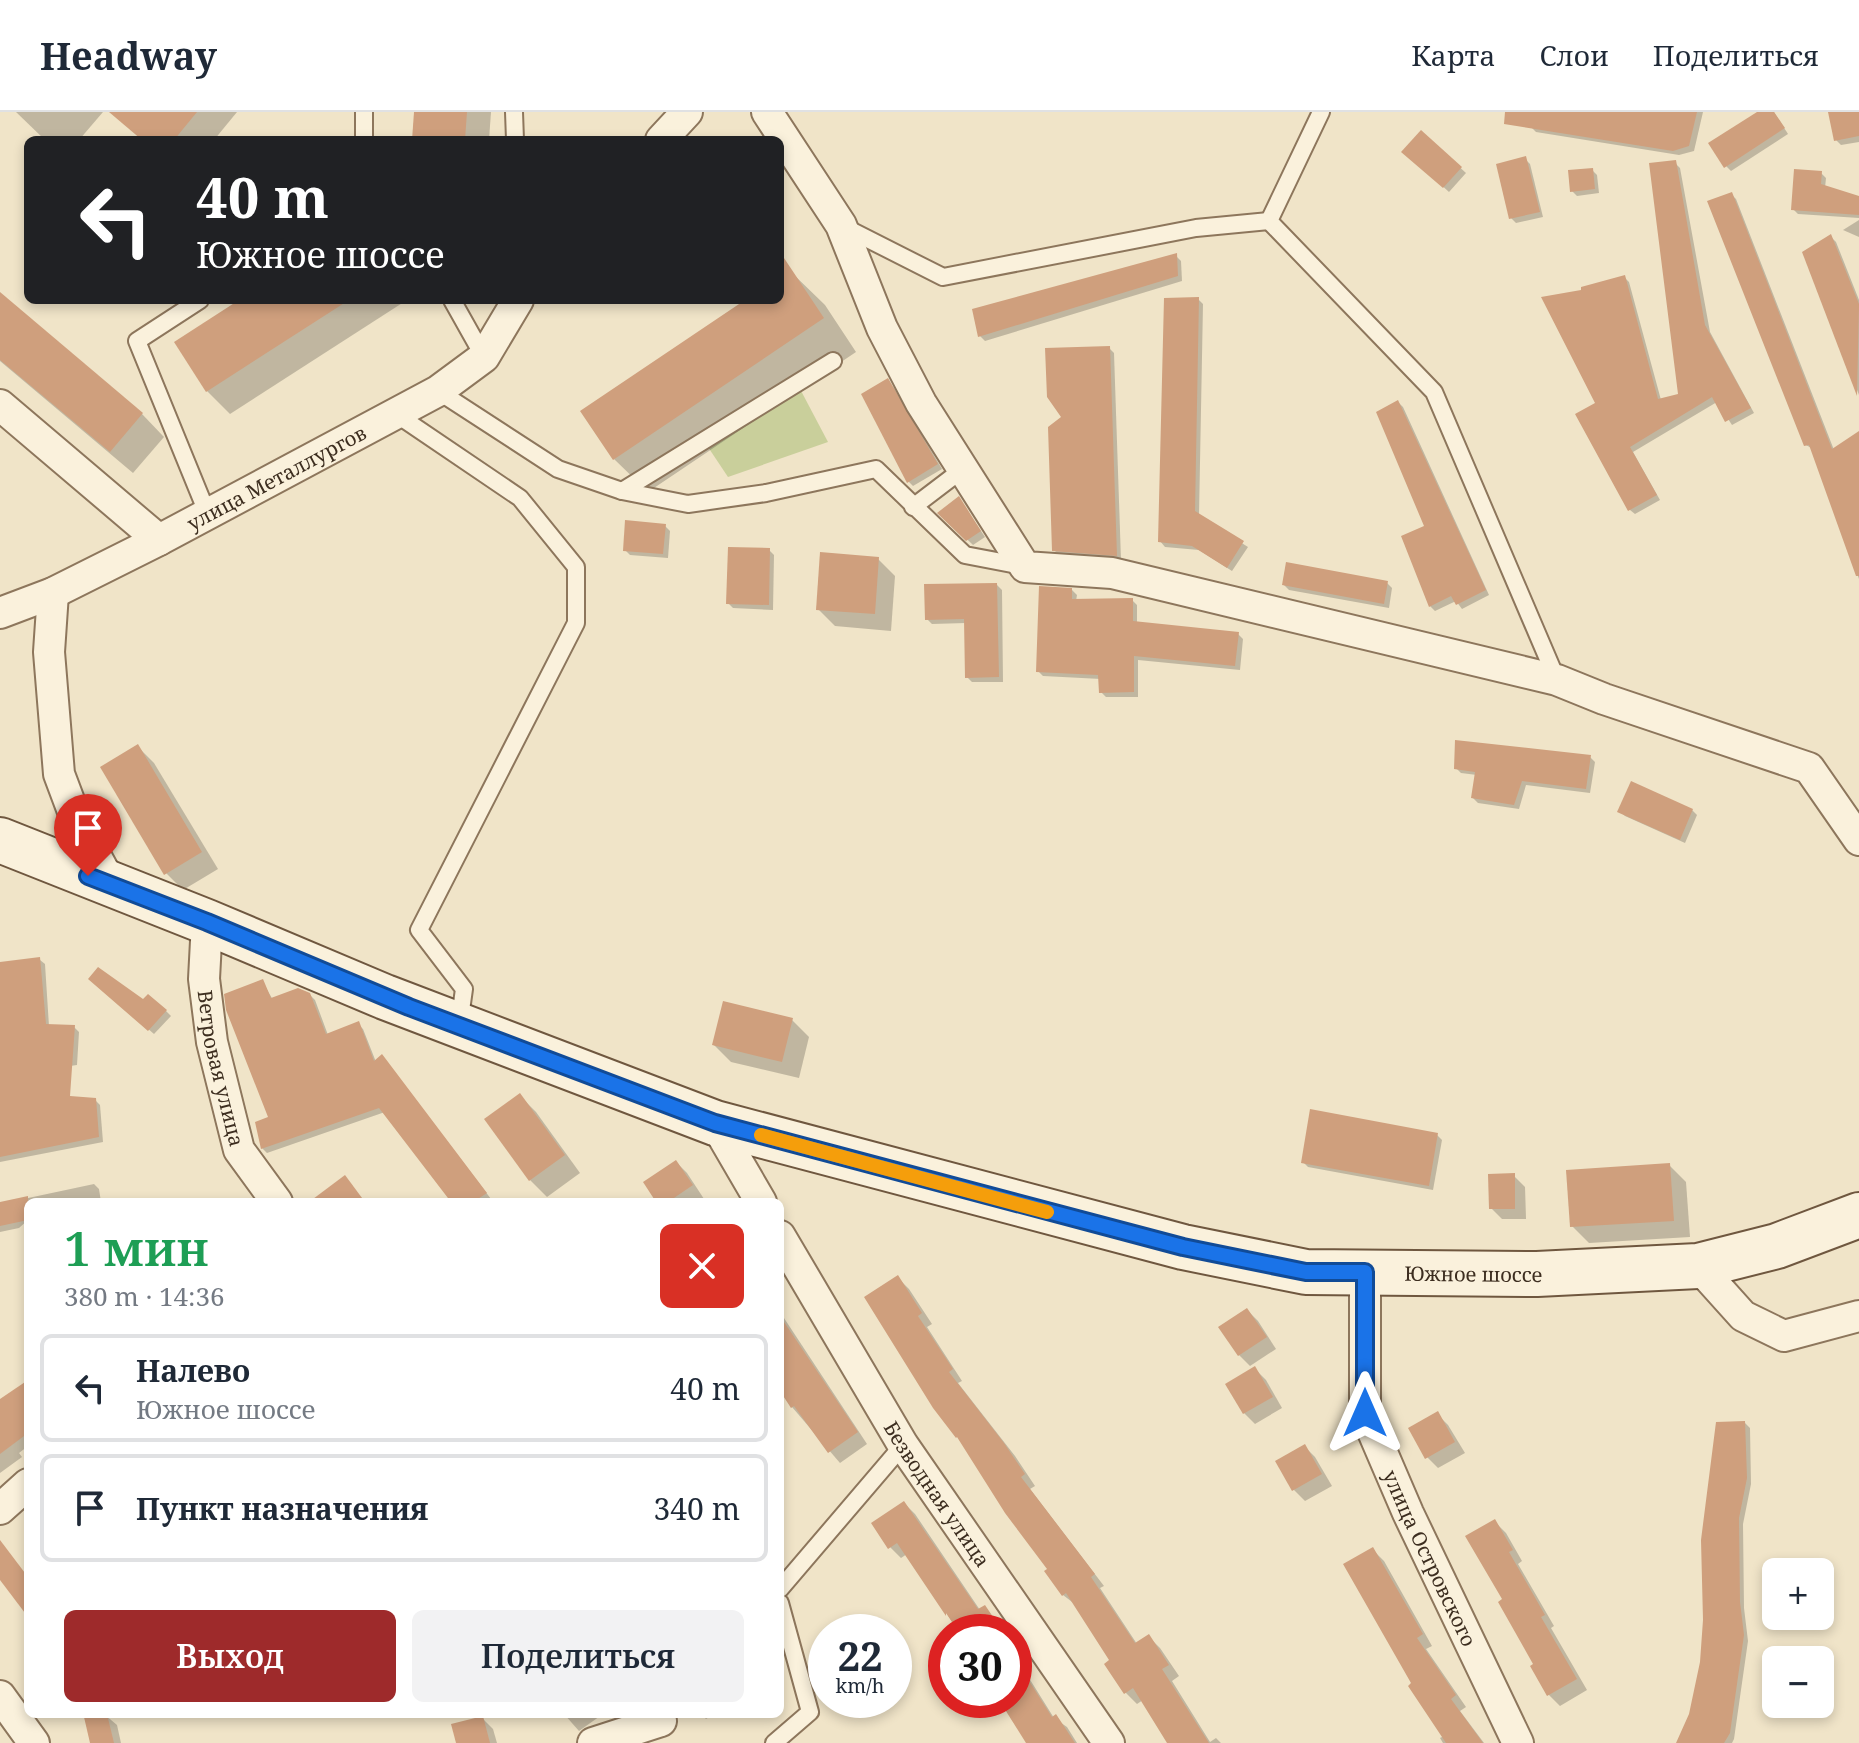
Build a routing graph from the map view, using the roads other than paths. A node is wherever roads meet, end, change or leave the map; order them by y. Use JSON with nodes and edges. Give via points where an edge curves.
{"nodes":[{"id":1,"x":364,"y":112,"type":"edge"},
{"id":2,"x":514,"y":112,"type":"edge"},
{"id":3,"x":687,"y":112,"type":"edge"},
{"id":4,"x":767,"y":112,"type":"edge"},
{"id":5,"x":1321,"y":112,"type":"edge"},
{"id":6,"x":364,"y":136,"type":"edge"},
{"id":7,"x":515,"y":136,"type":"edge"},
{"id":8,"x":665,"y":136,"type":"edge"},
{"id":9,"x":783,"y":136,"type":"edge"},
{"id":10,"x":784,"y":138,"type":"edge"},
{"id":11,"x":1269,"y":221,"type":"junction"},
{"id":12,"x":841,"y":225,"type":"junction"},
{"id":13,"x":194,"y":304,"type":"edge"},
{"id":14,"x":454,"y":304,"type":"edge"},
{"id":15,"x":516,"y":304,"type":"edge"},
{"id":16,"x":484,"y":357,"type":"junction"},
{"id":17,"x":833,"y":361,"type":"dead end"},
{"id":18,"x":438,"y":391,"type":"junction"},
{"id":19,"x":0,"y":405,"type":"edge"},
{"id":20,"x":396,"y":414,"type":"junction"},
{"id":21,"x":963,"y":469,"type":"junction"},
{"id":22,"x":622,"y":491,"type":"junction"},
{"id":23,"x":913,"y":507,"type":"junction"},
{"id":24,"x":208,"y":515,"type":"junction"},
{"id":25,"x":159,"y":540,"type":"junction"},
{"id":26,"x":1025,"y":567,"type":"junction"},
{"id":27,"x":53,"y":593,"type":"junction"},
{"id":28,"x":0,"y":613,"type":"edge"},
{"id":29,"x":1557,"y":680,"type":"junction"},
{"id":30,"x":0,"y":840,"type":"edge"},
{"id":31,"x":1859,"y":840,"type":"edge"},
{"id":32,"x":112,"y":886,"type":"junction"},
{"id":33,"x":207,"y":922,"type":"junction"},
{"id":34,"x":459,"y":1026,"type":"junction"},
{"id":35,"x":715,"y":1123,"type":"junction"},
{"id":36,"x":274,"y":1198,"type":"edge"},
{"id":37,"x":759,"y":1198,"type":"edge"},
{"id":38,"x":1859,"y":1215,"type":"edge"},
{"id":39,"x":784,"y":1243,"type":"edge"},
{"id":40,"x":1698,"y":1266,"type":"junction"},
{"id":41,"x":1365,"y":1272,"type":"junction"},
{"id":42,"x":1859,"y":1316,"type":"edge"},
{"id":43,"x":903,"y":1445,"type":"junction"},
{"id":44,"x":24,"y":1488,"type":"edge"},
{"id":45,"x":0,"y":1509,"type":"edge"},
{"id":46,"x":784,"y":1584,"type":"edge"},
{"id":47,"x":784,"y":1618,"type":"edge"},
{"id":48,"x":0,"y":1696,"type":"edge"},
{"id":49,"x":665,"y":1726,"type":"edge"},
{"id":50,"x":34,"y":1743,"type":"edge"},
{"id":51,"x":593,"y":1743,"type":"edge"},
{"id":52,"x":774,"y":1743,"type":"edge"},
{"id":53,"x":1109,"y":1743,"type":"edge"},
{"id":54,"x":1518,"y":1743,"type":"edge"}],
"edges":[{"from":1,"to":6,"type":"lane"},
{"from":2,"to":7,"type":"lane"},
{"from":3,"to":8,"type":"street"},
{"from":4,"to":9,"type":"street"},
{"from":5,"to":11,"type":"lane"},
{"from":10,"to":12,"type":"street"},
{"from":11,"to":12,"type":"lane","via":[[1196,228],[943,277]]},
{"from":11,"to":29,"type":"lane","via":[[1434,392]]},
{"from":12,"to":21,"type":"street","via":[[882,328]]},
{"from":13,"to":24,"type":"lane","via":[[137,341]]},
{"from":14,"to":16,"type":"lane"},
{"from":15,"to":16,"type":"street","name":"улица Металлургов"},
{"from":16,"to":18,"type":"street","name":"улица Металлургов"},
{"from":17,"to":22,"type":"lane"},
{"from":18,"to":20,"type":"street","name":"улица Металлургов"},
{"from":18,"to":22,"type":"lane","via":[[558,469]]},
{"from":19,"to":25,"type":"street"},
{"from":20,"to":24,"type":"street","name":"улица Металлургов"},
{"from":20,"to":34,"type":"lane","via":[[520,498],[576,567],[576,623],[419,930],[464,989]]},
{"from":21,"to":23,"type":"lane"},
{"from":21,"to":26,"type":"street"},
{"from":22,"to":23,"type":"lane","via":[[688,504],[876,469]]},
{"from":23,"to":26,"type":"lane","via":[[965,555]]},
{"from":24,"to":25,"type":"street","name":"улица Металлургов"},
{"from":25,"to":27,"type":"street","name":"улица Металлургов"},
{"from":26,"to":29,"type":"street","via":[[1112,573]]},
{"from":27,"to":28,"type":"street","name":"улица Металлургов"},
{"from":27,"to":32,"type":"street","via":[[49,652],[59,774],[77,822]]},
{"from":29,"to":31,"type":"street","via":[[1809,768]]},
{"from":30,"to":32,"type":"street","name":"Южное шоссе"},
{"from":32,"to":33,"type":"street","name":"Южное шоссе"},
{"from":33,"to":34,"type":"street","name":"Южное шоссе"},
{"from":33,"to":36,"type":"street","name":"Ветровая улица","via":[[204,979],[216,1057],[239,1150]]},
{"from":34,"to":35,"type":"street","name":"Южное шоссе"},
{"from":35,"to":37,"type":"street"},
{"from":35,"to":41,"type":"street","name":"Южное шоссе","via":[[1183,1247],[1306,1272]]},
{"from":38,"to":40,"type":"street","name":"Южное шоссе","via":[[1777,1246]]},
{"from":39,"to":43,"type":"street","name":"Безводная улица"},
{"from":40,"to":41,"type":"street","name":"Южное шоссе","via":[[1537,1274]]},
{"from":40,"to":42,"type":"street","via":[[1743,1316],[1784,1336]]},
{"from":41,"to":54,"type":"street","name":"улица Островского","via":[[1365,1413]]},
{"from":43,"to":46,"type":"lane"},
{"from":43,"to":53,"type":"street","name":"Безводная улица"},
{"from":44,"to":45,"type":"street"},
{"from":47,"to":52,"type":"lane","via":[[810,1712]]},
{"from":48,"to":50,"type":"street"},
{"from":49,"to":51,"type":"street"}]}
